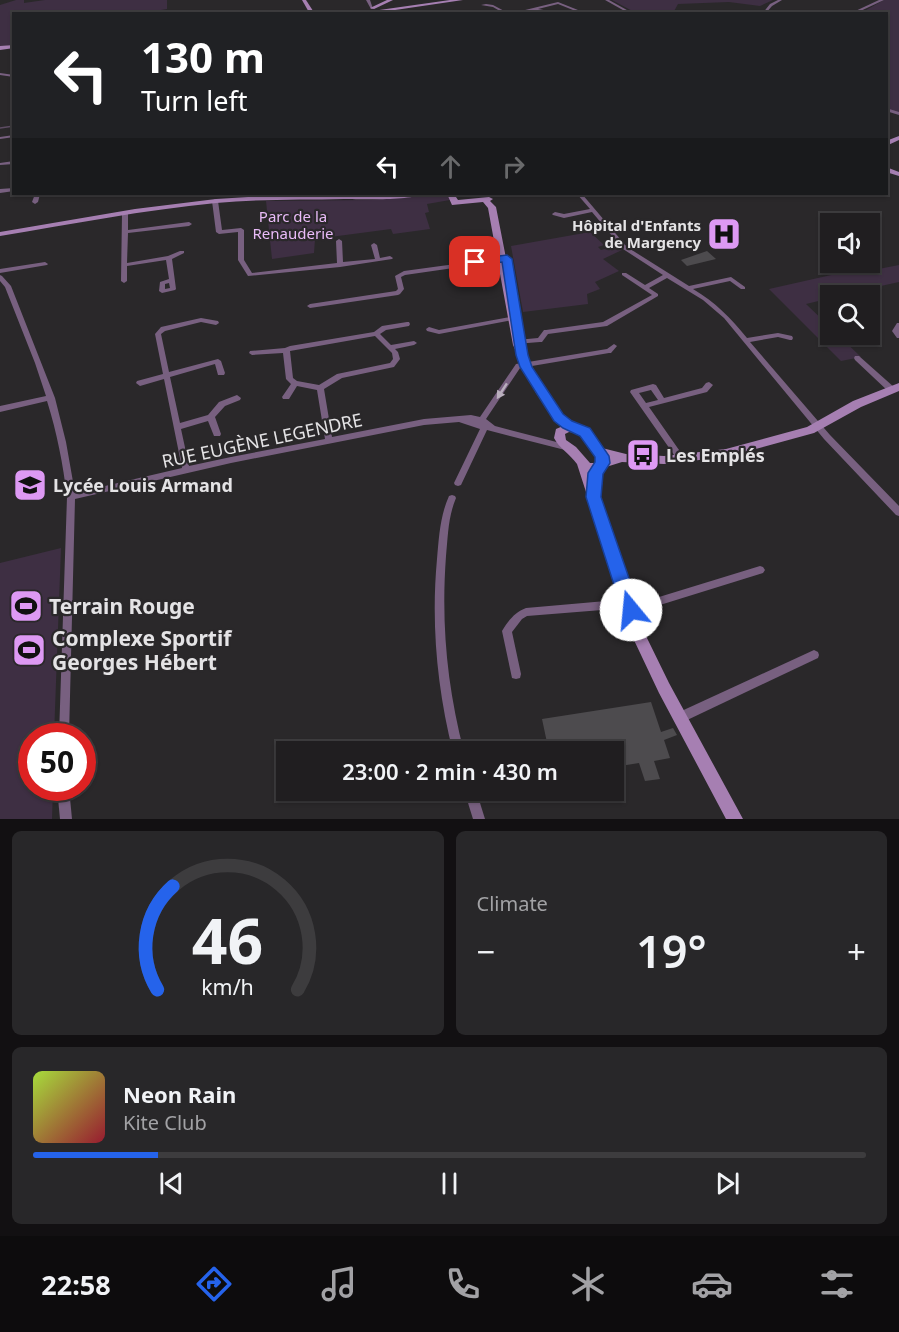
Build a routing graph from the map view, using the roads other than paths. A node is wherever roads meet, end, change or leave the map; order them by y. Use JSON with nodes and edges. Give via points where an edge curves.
{"nodes":[{"id":1,"x":368,"y":0,"type":"edge"},
{"id":2,"x":391,"y":0,"type":"edge"},
{"id":3,"x":454,"y":0,"type":"edge"},
{"id":4,"x":461,"y":0,"type":"edge"},
{"id":5,"x":551,"y":0,"type":"edge"},
{"id":6,"x":607,"y":0,"type":"edge"},
{"id":7,"x":780,"y":0,"type":"edge"},
{"id":8,"x":882,"y":0,"type":"edge"},
{"id":9,"x":558,"y":3,"type":"junction"},
{"id":10,"x":494,"y":6,"type":"dead end"},
{"id":11,"x":515,"y":6,"type":"dead end"},
{"id":12,"x":372,"y":8,"type":"junction"},
{"id":13,"x":536,"y":9,"type":"junction"},
{"id":14,"x":363,"y":11,"type":"edge"},
{"id":15,"x":527,"y":11,"type":"junction"},
{"id":16,"x":542,"y":11,"type":"dead end"},
{"id":17,"x":504,"y":12,"type":"edge"},
{"id":18,"x":520,"y":12,"type":"edge"},
{"id":19,"x":582,"y":12,"type":"edge"},
{"id":20,"x":629,"y":12,"type":"edge"},
{"id":21,"x":765,"y":12,"type":"edge"},
{"id":22,"x":855,"y":12,"type":"edge"},
{"id":23,"x":37,"y":195,"type":"edge"},
{"id":24,"x":403,"y":195,"type":"edge"},
{"id":25,"x":452,"y":195,"type":"edge"},
{"id":26,"x":581,"y":195,"type":"edge"},
{"id":27,"x":489,"y":197,"type":"edge"},
{"id":28,"x":215,"y":201,"type":"junction"},
{"id":29,"x":34,"y":202,"type":"dead end"},
{"id":30,"x":593,"y":210,"type":"junction"},
{"id":31,"x":125,"y":214,"type":"junction"},
{"id":32,"x":555,"y":214,"type":"dead end"},
{"id":33,"x":189,"y":224,"type":"dead end"},
{"id":34,"x":124,"y":232,"type":"junction"},
{"id":35,"x":0,"y":234,"type":"edge"},
{"id":36,"x":339,"y":241,"type":"dead end"},
{"id":37,"x":374,"y":245,"type":"dead end"},
{"id":38,"x":182,"y":252,"type":"dead end"},
{"id":39,"x":169,"y":258,"type":"junction"},
{"id":40,"x":390,"y":258,"type":"dead end"},
{"id":41,"x":505,"y":259,"type":"junction"},
{"id":42,"x":378,"y":260,"type":"junction"},
{"id":43,"x":45,"y":264,"type":"dead end"},
{"id":44,"x":124,"y":265,"type":"junction"},
{"id":45,"x":340,"y":266,"type":"junction"},
{"id":46,"x":0,"y":271,"type":"edge"},
{"id":47,"x":624,"y":274,"type":"dead end"},
{"id":48,"x":667,"y":275,"type":"junction"},
{"id":49,"x":0,"y":277,"type":"edge"},
{"id":50,"x":171,"y":280,"type":"dead end"},
{"id":51,"x":124,"y":281,"type":"dead end"},
{"id":52,"x":644,"y":288,"type":"junction"},
{"id":53,"x":688,"y":288,"type":"junction"},
{"id":54,"x":743,"y":288,"type":"dead end"},
{"id":55,"x":310,"y":306,"type":"dead end"},
{"id":56,"x":515,"y":318,"type":"junction"},
{"id":57,"x":216,"y":323,"type":"dead end"},
{"id":58,"x":407,"y":324,"type":"dead end"},
{"id":59,"x":899,"y":325,"type":"edge"},
{"id":60,"x":429,"y":329,"type":"dead end"},
{"id":61,"x":376,"y":334,"type":"junction"},
{"id":62,"x":899,"y":336,"type":"edge"},
{"id":63,"x":790,"y":339,"type":"dead end"},
{"id":64,"x":746,"y":340,"type":"junction"},
{"id":65,"x":519,"y":342,"type":"junction"},
{"id":66,"x":414,"y":343,"type":"dead end"},
{"id":67,"x":614,"y":346,"type":"dead end"},
{"id":68,"x":392,"y":347,"type":"junction"},
{"id":69,"x":286,"y":350,"type":"junction"},
{"id":70,"x":252,"y":353,"type":"dead end"},
{"id":71,"x":857,"y":357,"type":"dead end"},
{"id":72,"x":523,"y":360,"type":"junction"},
{"id":73,"x":221,"y":373,"type":"dead end"},
{"id":74,"x":168,"y":375,"type":"junction"},
{"id":75,"x":140,"y":383,"type":"dead end"},
{"id":76,"x":295,"y":383,"type":"junction"},
{"id":77,"x":709,"y":385,"type":"dead end"},
{"id":78,"x":320,"y":388,"type":"junction"},
{"id":79,"x":896,"y":389,"type":"edge"},
{"id":80,"x":540,"y":391,"type":"junction"},
{"id":81,"x":286,"y":397,"type":"dead end"},
{"id":82,"x":51,"y":398,"type":"junction"},
{"id":83,"x":237,"y":398,"type":"dead end"},
{"id":84,"x":662,"y":400,"type":"junction"},
{"id":85,"x":644,"y":405,"type":"junction"},
{"id":86,"x":0,"y":409,"type":"edge"},
{"id":87,"x":211,"y":417,"type":"junction"},
{"id":88,"x":819,"y":424,"type":"junction"},
{"id":89,"x":486,"y":425,"type":"junction"},
{"id":90,"x":178,"y":427,"type":"junction"},
{"id":91,"x":573,"y":427,"type":"junction"},
{"id":92,"x":217,"y":434,"type":"dead end"},
{"id":93,"x":560,"y":435,"type":"junction"},
{"id":94,"x":329,"y":440,"type":"junction"},
{"id":95,"x":548,"y":444,"type":"junction"},
{"id":96,"x":569,"y":448,"type":"junction"},
{"id":97,"x":682,"y":460,"type":"junction"},
{"id":98,"x":600,"y":461,"type":"junction"},
{"id":99,"x":582,"y":465,"type":"junction"},
{"id":100,"x":186,"y":470,"type":"junction"},
{"id":101,"x":458,"y":483,"type":"dead end"},
{"id":102,"x":71,"y":497,"type":"junction"},
{"id":103,"x":593,"y":497,"type":"junction"},
{"id":104,"x":452,"y":498,"type":"dead end"},
{"id":105,"x":899,"y":512,"type":"edge"},
{"id":106,"x":760,"y":570,"type":"dead end"},
{"id":107,"x":630,"y":607,"type":"junction"},
{"id":108,"x":814,"y":655,"type":"dead end"},
{"id":109,"x":516,"y":674,"type":"dead end"},
{"id":110,"x":680,"y":718,"type":"junction"},
{"id":111,"x":64,"y":723,"type":"edge"},
{"id":112,"x":456,"y":741,"type":"edge"},
{"id":113,"x":64,"y":801,"type":"edge"},
{"id":114,"x":473,"y":801,"type":"edge"},
{"id":115,"x":66,"y":819,"type":"edge"},
{"id":116,"x":479,"y":819,"type":"edge"},
{"id":117,"x":735,"y":819,"type":"edge"}],
"edges":[{"from":1,"to":12,"type":"street"},
{"from":2,"to":12,"type":"main road"},
{"from":3,"to":14,"type":"main road"},
{"from":4,"to":14,"type":"main road"},
{"from":5,"to":9,"type":"street"},
{"from":6,"to":20,"type":"street"},
{"from":7,"to":21,"type":"street"},
{"from":8,"to":22,"type":"street"},
{"from":9,"to":13,"type":"street"},
{"from":9,"to":19,"type":"street"},
{"from":10,"to":17,"type":"street"},
{"from":11,"to":15,"type":"street"},
{"from":12,"to":14,"type":"main road"},
{"from":13,"to":15,"type":"street"},
{"from":13,"to":16,"type":"street"},
{"from":15,"to":18,"type":"street"},
{"from":23,"to":29,"type":"street"},
{"from":24,"to":28,"type":"main road"},
{"from":25,"to":27,"type":"main road","via":[[455,203]]},
{"from":26,"to":30,"type":"street"},
{"from":27,"to":41,"type":"main road"},
{"from":28,"to":31,"type":"main road"},
{"from":28,"to":45,"type":"street","via":[[219,231],[241,230],[241,260],[250,275]]},
{"from":30,"to":32,"type":"street"},
{"from":30,"to":48,"type":"street","via":[[625,248]]},
{"from":31,"to":34,"type":"street"},
{"from":31,"to":35,"type":"main road"},
{"from":33,"to":34,"type":"street"},
{"from":34,"to":44,"type":"street"},
{"from":36,"to":45,"type":"street"},
{"from":37,"to":42,"type":"street"},
{"from":38,"to":39,"type":"street"},
{"from":39,"to":44,"type":"street"},
{"from":39,"to":50,"type":"street"},
{"from":40,"to":42,"type":"street"},
{"from":41,"to":55,"type":"street","via":[[404,273],[398,276],[398,293]]},
{"from":41,"to":56,"type":"main road"},
{"from":42,"to":45,"type":"street"},
{"from":43,"to":46,"type":"street"},
{"from":44,"to":51,"type":"street"},
{"from":47,"to":52,"type":"street"},
{"from":48,"to":52,"type":"street"},
{"from":48,"to":53,"type":"street"},
{"from":49,"to":82,"type":"street","via":[[8,286]]},
{"from":52,"to":65,"type":"street","via":[[656,295],[604,324],[546,332],[540,340]]},
{"from":53,"to":54,"type":"street","via":[[731,279]]},
{"from":53,"to":64,"type":"street","via":[[715,307]]},
{"from":56,"to":60,"type":"street","via":[[439,332]]},
{"from":56,"to":65,"type":"main road"},
{"from":57,"to":74,"type":"street","via":[[201,320],[160,331]]},
{"from":58,"to":61,"type":"street","via":[[384,328]]},
{"from":59,"to":62,"type":"street","via":[[895,331]]},
{"from":61,"to":68,"type":"street"},
{"from":61,"to":69,"type":"street"},
{"from":63,"to":64,"type":"street","via":[[777,335]]},
{"from":64,"to":88,"type":"street"},
{"from":65,"to":72,"type":"main road"},
{"from":66,"to":68,"type":"street"},
{"from":67,"to":72,"type":"street","via":[[609,351]]},
{"from":68,"to":78,"type":"street","via":[[397,356],[392,365],[340,375]]},
{"from":69,"to":70,"type":"street"},
{"from":69,"to":76,"type":"street","via":[[289,376]]},
{"from":71,"to":79,"type":"street"},
{"from":72,"to":80,"type":"main road"},
{"from":72,"to":89,"type":"street","one_way":true},
{"from":73,"to":74,"type":"street","via":[[218,361]]},
{"from":74,"to":75,"type":"street"},
{"from":74,"to":90,"type":"street"},
{"from":76,"to":78,"type":"street"},
{"from":76,"to":81,"type":"street"},
{"from":77,"to":84,"type":"street","via":[[704,390]]},
{"from":78,"to":94,"type":"street"},
{"from":79,"to":88,"type":"main road"},
{"from":80,"to":91,"type":"main road","via":[[558,417]]},
{"from":80,"to":93,"type":"main road"},
{"from":82,"to":86,"type":"street"},
{"from":82,"to":102,"type":"street","via":[[68,463]]},
{"from":83,"to":87,"type":"street","via":[[222,404]]},
{"from":84,"to":85,"type":"street"},
{"from":84,"to":85,"type":"street","via":[[653,387],[634,392]]},
{"from":85,"to":97,"type":"street"},
{"from":87,"to":90,"type":"street"},
{"from":87,"to":92,"type":"street"},
{"from":88,"to":97,"type":"main road","via":[[810,430],[726,453]]},
{"from":88,"to":105,"type":"street"},
{"from":89,"to":94,"type":"street","name":"RUE EUGÈNE LEGENDRE","via":[[461,420],[424,422]]},
{"from":89,"to":95,"type":"street","name":"RUE EUGÈNE LEGENDRE"},
{"from":89,"to":101,"type":"street"},
{"from":90,"to":100,"type":"street"},
{"from":91,"to":93,"type":"main road","via":[[563,429]]},
{"from":91,"to":98,"type":"main road","via":[[586,433]]},
{"from":93,"to":95,"type":"street"},
{"from":93,"to":96,"type":"main road","via":[[562,444]]},
{"from":94,"to":100,"type":"street","name":"RUE EUGÈNE LEGENDRE"},
{"from":95,"to":96,"type":"street","name":"RUE EUGÈNE LEGENDRE"},
{"from":96,"to":99,"type":"main road"},
{"from":97,"to":98,"type":"main road"},
{"from":98,"to":99,"type":"main road"},
{"from":98,"to":103,"type":"main road"},
{"from":99,"to":103,"type":"main road"},
{"from":100,"to":102,"type":"street","name":"RUE EUGÈNE LEGENDRE"},
{"from":102,"to":111,"type":"street"},
{"from":103,"to":107,"type":"main road"},
{"from":104,"to":112,"type":"street","via":[[445,518],[438,624],[445,693]]},
{"from":106,"to":107,"type":"street"},
{"from":107,"to":109,"type":"street","via":[[526,612],[519,616],[507,631]]},
{"from":107,"to":110,"type":"main road","via":[[644,646]]},
{"from":108,"to":110,"type":"street"},
{"from":110,"to":117,"type":"main road"},
{"from":113,"to":115,"type":"street"},
{"from":114,"to":116,"type":"street"}]}
